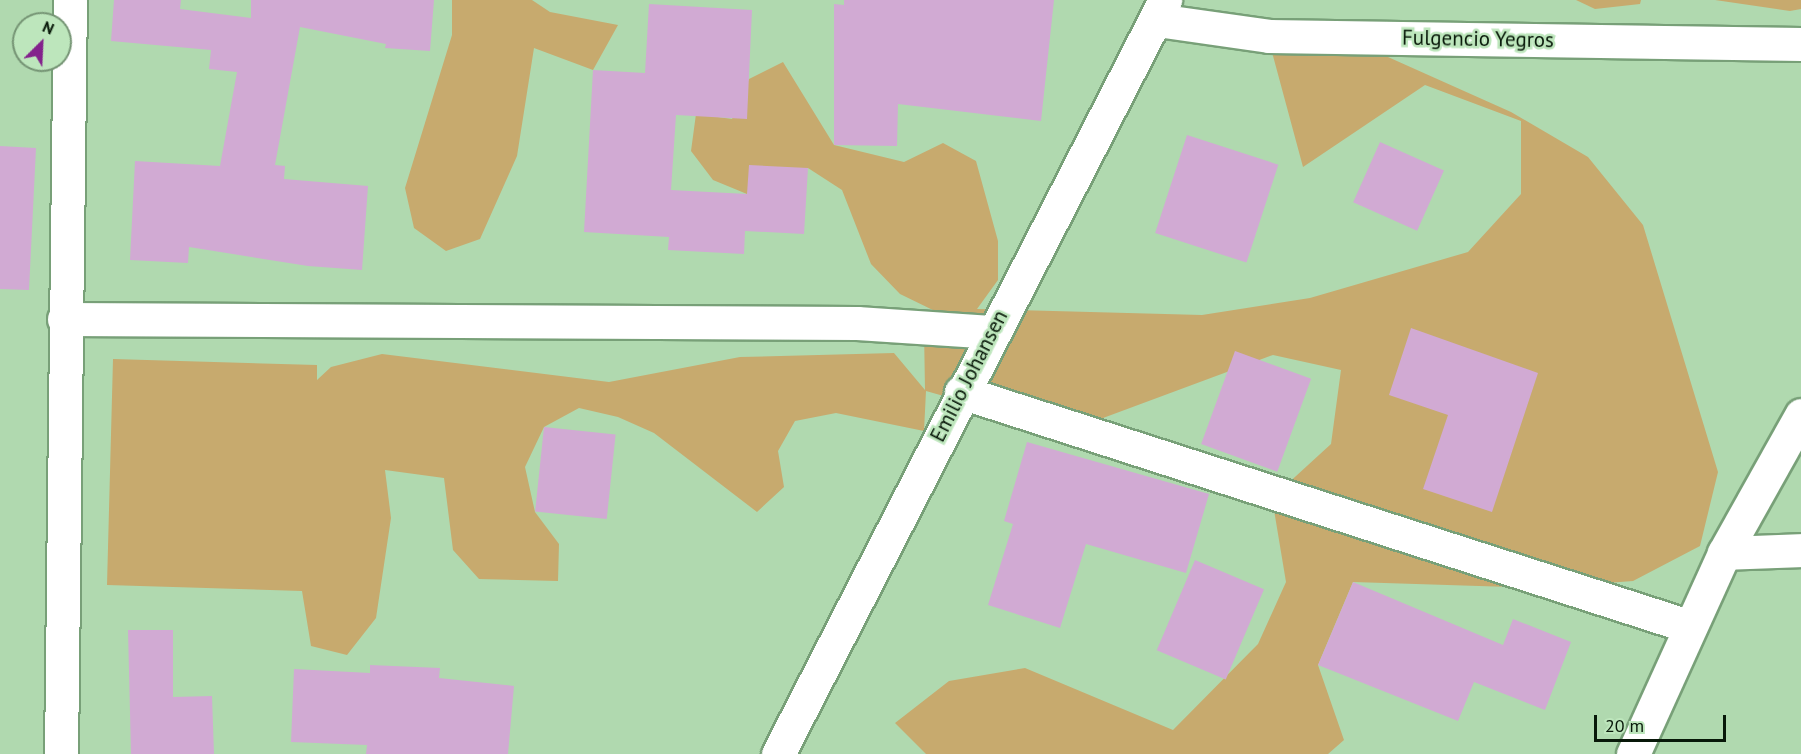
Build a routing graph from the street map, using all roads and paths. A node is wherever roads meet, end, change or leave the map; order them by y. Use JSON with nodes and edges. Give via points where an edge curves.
{"nodes":[{"id":1,"x":70,"y":0,"type":"edge"},
{"id":2,"x":1161,"y":10,"type":"edge"},
{"id":3,"x":1801,"y":44,"type":"edge"},
{"id":4,"x":64,"y":319,"type":"junction"},
{"id":5,"x":991,"y":332,"type":"junction"},
{"id":6,"x":961,"y":392,"type":"junction"},
{"id":7,"x":1801,"y":415,"type":"edge"},
{"id":8,"x":1801,"y":550,"type":"edge"},
{"id":9,"x":1724,"y":553,"type":"junction"},
{"id":10,"x":1688,"y":626,"type":"junction"},
{"id":11,"x":61,"y":754,"type":"edge"},
{"id":12,"x":778,"y":754,"type":"edge"},
{"id":13,"x":1633,"y":754,"type":"edge"}],
"edges":[{"from":1,"to":4,"type":"street"},
{"from":2,"to":3,"type":"street","name":"Fulgencio Yegros","via":[[1269,36]]},
{"from":2,"to":5,"type":"street","name":"Emilio Johansen"},
{"from":4,"to":5,"type":"street","via":[[857,323]]},
{"from":4,"to":11,"type":"street"},
{"from":5,"to":6,"type":"street","name":"Emilio Johansen"},
{"from":6,"to":10,"type":"street"},
{"from":6,"to":12,"type":"street","name":"Emilio Johansen"},
{"from":7,"to":9,"type":"street"},
{"from":8,"to":9,"type":"street"},
{"from":9,"to":10,"type":"street"},
{"from":10,"to":13,"type":"street"}]}
